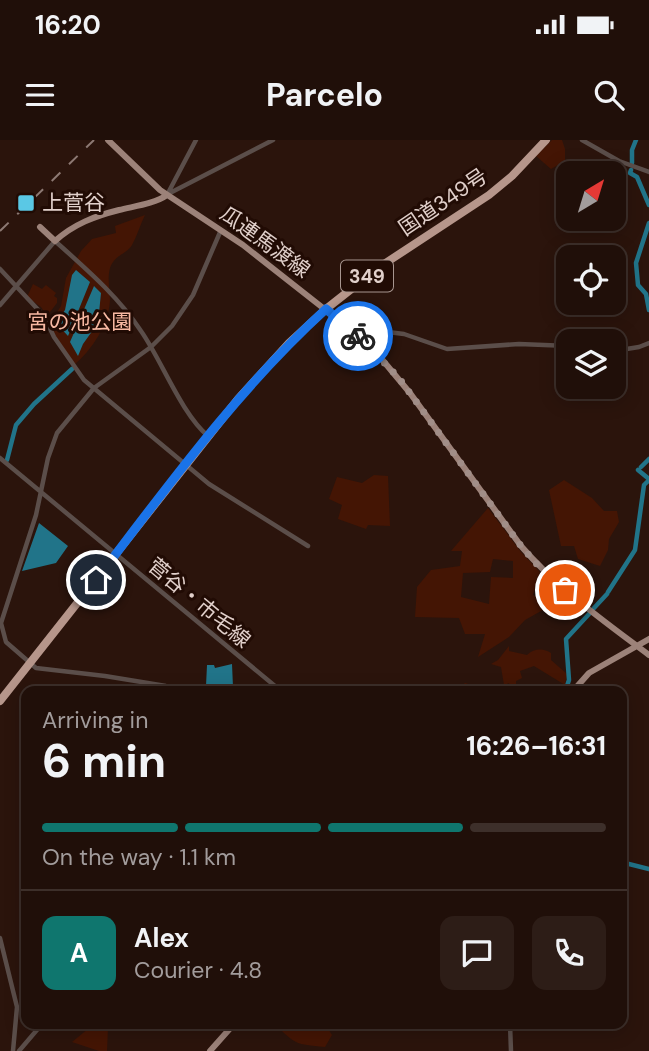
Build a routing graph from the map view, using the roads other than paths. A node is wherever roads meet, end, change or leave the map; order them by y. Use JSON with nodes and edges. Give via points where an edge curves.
{"nodes":[{"id":1,"x":108,"y":140,"type":"edge"},
{"id":2,"x":196,"y":140,"type":"edge"},
{"id":3,"x":273,"y":140,"type":"edge"},
{"id":4,"x":544,"y":140,"type":"edge"},
{"id":5,"x":582,"y":140,"type":"edge"},
{"id":6,"x":649,"y":172,"type":"edge"},
{"id":7,"x":146,"y":177,"type":"junction"},
{"id":8,"x":167,"y":195,"type":"junction"},
{"id":9,"x":40,"y":227,"type":"dead end"},
{"id":10,"x":221,"y":229,"type":"junction"},
{"id":11,"x":55,"y":241,"type":"junction"},
{"id":12,"x":0,"y":269,"type":"edge"},
{"id":13,"x":15,"y":286,"type":"junction"},
{"id":14,"x":0,"y":305,"type":"edge"},
{"id":15,"x":324,"y":308,"type":"junction"},
{"id":16,"x":356,"y":334,"type":"junction"},
{"id":17,"x":649,"y":343,"type":"edge"},
{"id":18,"x":556,"y":345,"type":"edge"},
{"id":19,"x":152,"y":346,"type":"junction"},
{"id":20,"x":626,"y":349,"type":"edge"},
{"id":21,"x":94,"y":388,"type":"junction"},
{"id":22,"x":207,"y":436,"type":"junction"},
{"id":23,"x":0,"y":458,"type":"edge"},
{"id":24,"x":185,"y":464,"type":"junction"},
{"id":25,"x":40,"y":492,"type":"junction"},
{"id":26,"x":308,"y":546,"type":"dead end"},
{"id":27,"x":115,"y":553,"type":"junction"},
{"id":28,"x":649,"y":639,"type":"edge"},
{"id":29,"x":638,"y":647,"type":"junction"},
{"id":30,"x":649,"y":655,"type":"edge"},
{"id":31,"x":29,"y":662,"type":"junction"},
{"id":32,"x":160,"y":686,"type":"edge"},
{"id":33,"x":275,"y":686,"type":"edge"},
{"id":34,"x":577,"y":686,"type":"edge"},
{"id":35,"x":0,"y":695,"type":"edge"},
{"id":36,"x":0,"y":701,"type":"edge"},
{"id":37,"x":0,"y":938,"type":"edge"},
{"id":38,"x":38,"y":1029,"type":"edge"},
{"id":39,"x":230,"y":1029,"type":"edge"},
{"id":40,"x":510,"y":1029,"type":"edge"},
{"id":41,"x":13,"y":1051,"type":"edge"},
{"id":42,"x":19,"y":1051,"type":"edge"},
{"id":43,"x":210,"y":1051,"type":"edge"},
{"id":44,"x":511,"y":1051,"type":"edge"}],
"edges":[{"from":1,"to":7,"type":"main road","name":"瓜連馬渡線"},
{"from":1,"to":7,"type":"main road"},
{"from":2,"to":8,"type":"street"},
{"from":3,"to":8,"type":"street"},
{"from":4,"to":15,"type":"highway","name":"国道349号","number":"349","via":[[488,192],[379,264]]},
{"from":5,"to":6,"type":"street"},
{"from":7,"to":8,"type":"main road","name":"瓜連馬渡線"},
{"from":8,"to":10,"type":"main road","name":"瓜連馬渡線"},
{"from":8,"to":11,"type":"main road","via":[[94,217]]},
{"from":9,"to":11,"type":"main road"},
{"from":10,"to":15,"type":"main road","name":"瓜連馬渡線"},
{"from":10,"to":19,"type":"street","via":[[188,302]]},
{"from":11,"to":13,"type":"street"},
{"from":11,"to":19,"type":"street","via":[[113,296]]},
{"from":12,"to":13,"type":"street"},
{"from":13,"to":14,"type":"street"},
{"from":13,"to":21,"type":"street","via":[[44,316],[81,377]]},
{"from":15,"to":16,"type":"main road","name":"瓜連馬渡線"},
{"from":15,"to":22,"type":"highway","name":"国道349号","number":"349"},
{"from":16,"to":18,"type":"street","via":[[363,329],[404,334],[447,349]]},
{"from":16,"to":29,"type":"main road","name":"瓜連馬渡線","via":[[399,378],[536,563]]},
{"from":17,"to":20,"type":"street"},
{"from":19,"to":21,"type":"street"},
{"from":19,"to":22,"type":"street"},
{"from":21,"to":24,"type":"street"},
{"from":21,"to":25,"type":"street","via":[[57,433]]},
{"from":22,"to":24,"type":"highway","name":"国道349号","number":"349"},
{"from":23,"to":25,"type":"street","name":"菅谷・市毛線"},
{"from":24,"to":26,"type":"street"},
{"from":24,"to":27,"type":"highway","name":"国道349号","number":"349"},
{"from":25,"to":27,"type":"street","name":"菅谷・市毛線"},
{"from":25,"to":31,"type":"street","via":[[1,623],[6,642]]},
{"from":27,"to":31,"type":"highway","name":"国道349号","number":"349"},
{"from":27,"to":33,"type":"street","name":"菅谷・市毛線"},
{"from":28,"to":29,"type":"main road"},
{"from":29,"to":30,"type":"main road","name":"瓜連馬渡線"},
{"from":29,"to":34,"type":"main road","via":[[589,673]]},
{"from":31,"to":32,"type":"street","via":[[39,669]]},
{"from":31,"to":35,"type":"highway","name":"国道349号","number":"349"},
{"from":31,"to":36,"type":"highway","name":"国道349号","number":"349"},
{"from":37,"to":41,"type":"street","via":[[18,1007]]},
{"from":38,"to":42,"type":"street"},
{"from":39,"to":43,"type":"main road"},
{"from":40,"to":44,"type":"street"}]}
